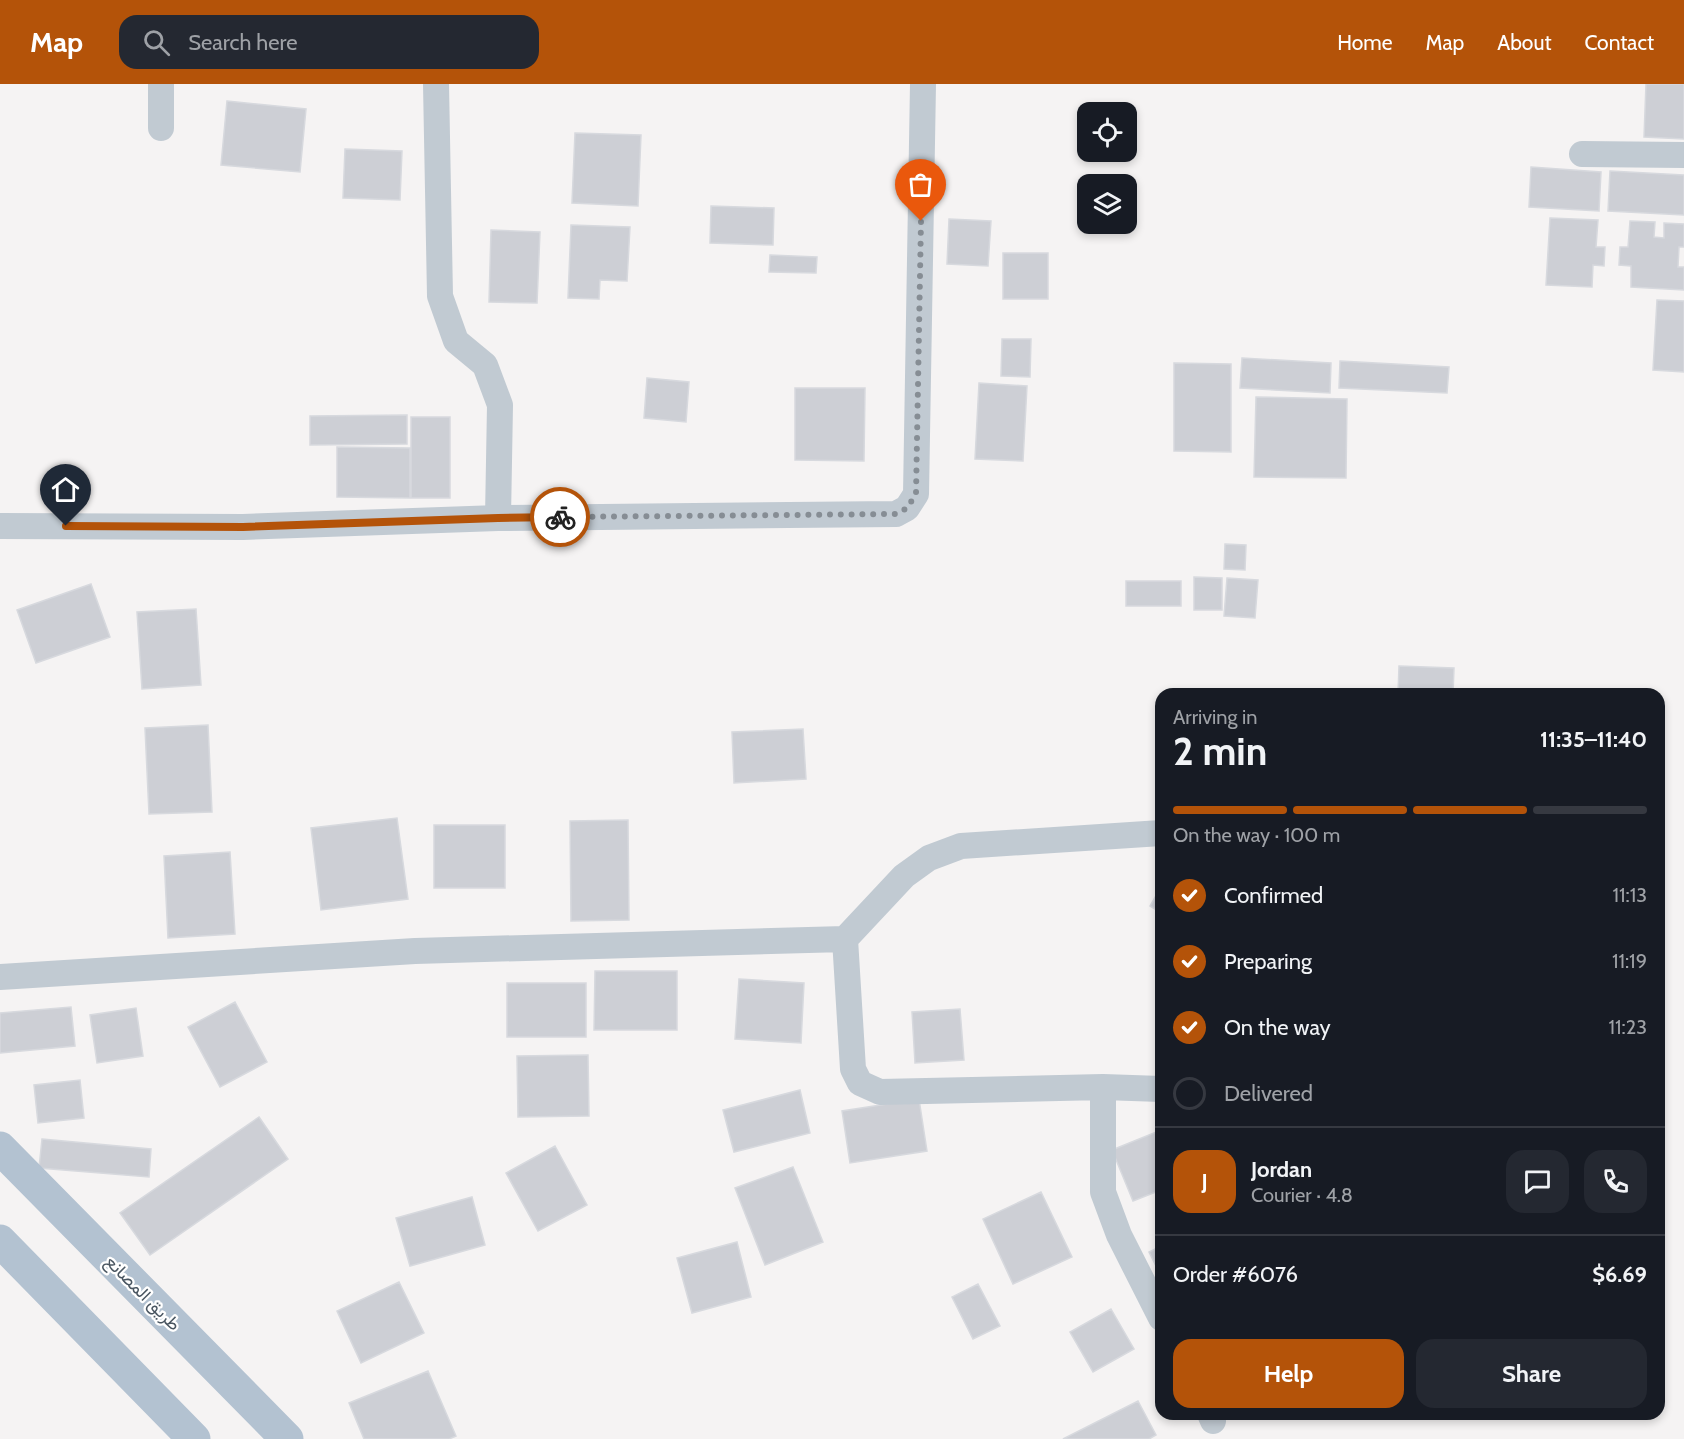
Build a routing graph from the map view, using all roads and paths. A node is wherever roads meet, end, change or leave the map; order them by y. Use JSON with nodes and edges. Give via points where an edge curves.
{"nodes":[{"id":1,"x":161,"y":84,"type":"edge"},
{"id":2,"x":436,"y":84,"type":"edge"},
{"id":3,"x":923,"y":84,"type":"edge"},
{"id":4,"x":161,"y":128,"type":"dead end"},
{"id":5,"x":1582,"y":154,"type":"dead end"},
{"id":6,"x":1684,"y":155,"type":"edge"},
{"id":7,"x":498,"y":518,"type":"junction"},
{"id":8,"x":0,"y":526,"type":"edge"},
{"id":9,"x":1155,"y":833,"type":"edge"},
{"id":10,"x":845,"y":939,"type":"junction"},
{"id":11,"x":0,"y":977,"type":"edge"},
{"id":12,"x":1103,"y":1088,"type":"junction"},
{"id":13,"x":1155,"y":1089,"type":"edge"},
{"id":14,"x":0,"y":1148,"type":"edge"},
{"id":15,"x":0,"y":1241,"type":"edge"},
{"id":16,"x":1155,"y":1306,"type":"edge"},
{"id":17,"x":194,"y":1439,"type":"edge"},
{"id":18,"x":287,"y":1439,"type":"edge"}],
"edges":[{"from":1,"to":4,"type":"street"},
{"from":2,"to":7,"type":"street","via":[[440,296],[456,341],[485,365],[500,405]]},
{"from":3,"to":7,"type":"street","via":[[916,494],[907,508],[896,514]]},
{"from":5,"to":6,"type":"street"},
{"from":7,"to":8,"type":"street","via":[[243,527]]},
{"from":9,"to":10,"type":"street","via":[[961,846],[929,858],[904,876]]},
{"from":10,"to":11,"type":"street","via":[[416,951]]},
{"from":10,"to":12,"type":"street","via":[[853,1070],[860,1083],[880,1092]]},
{"from":12,"to":13,"type":"street"},
{"from":12,"to":16,"type":"street","via":[[1103,1192],[1119,1235]]},
{"from":14,"to":18,"type":"main road","name":"طريق المصانع"},
{"from":15,"to":17,"type":"main road"}]}
